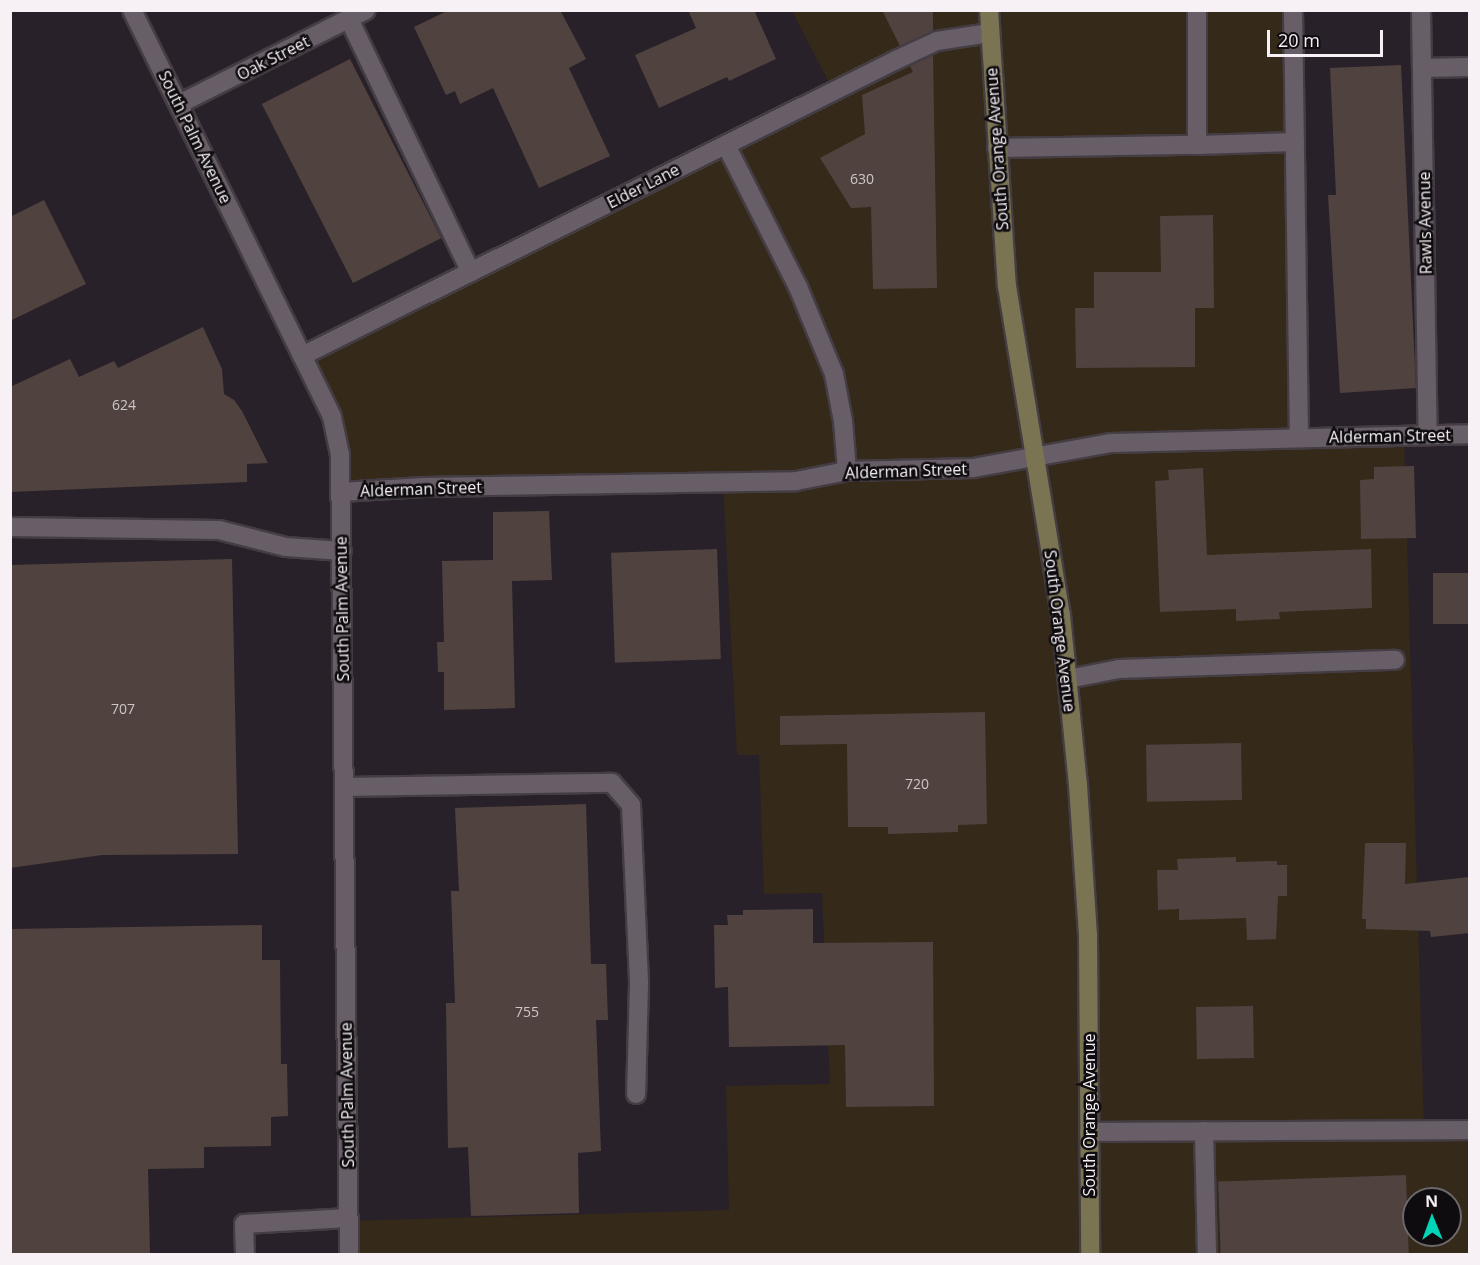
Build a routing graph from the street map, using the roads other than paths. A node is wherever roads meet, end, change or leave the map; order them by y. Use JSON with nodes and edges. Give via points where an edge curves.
{"nodes":[{"id":1,"x":132,"y":10,"type":"edge"},
{"id":2,"x":366,"y":10,"type":"edge"},
{"id":3,"x":989,"y":10,"type":"edge"},
{"id":4,"x":1197,"y":10,"type":"edge"},
{"id":5,"x":1293,"y":10,"type":"edge"},
{"id":6,"x":1421,"y":10,"type":"edge"},
{"id":7,"x":349,"y":19,"type":"junction"},
{"id":8,"x":989,"y":33,"type":"junction"},
{"id":9,"x":1470,"y":67,"type":"edge"},
{"id":10,"x":1422,"y":68,"type":"junction"},
{"id":11,"x":178,"y":104,"type":"junction"},
{"id":12,"x":1295,"y":142,"type":"junction"},
{"id":13,"x":726,"y":144,"type":"junction"},
{"id":14,"x":1197,"y":145,"type":"junction"},
{"id":15,"x":997,"y":148,"type":"junction"},
{"id":16,"x":471,"y":272,"type":"junction"},
{"id":17,"x":302,"y":356,"type":"junction"},
{"id":18,"x":1470,"y":434,"type":"edge"},
{"id":19,"x":1428,"y":435,"type":"junction"},
{"id":20,"x":1299,"y":438,"type":"junction"},
{"id":21,"x":1035,"y":456,"type":"junction"},
{"id":22,"x":847,"y":471,"type":"junction"},
{"id":23,"x":341,"y":492,"type":"junction"},
{"id":24,"x":10,"y":527,"type":"edge"},
{"id":25,"x":342,"y":551,"type":"junction"},
{"id":26,"x":1395,"y":660,"type":"dead end"},
{"id":27,"x":1068,"y":679,"type":"junction"},
{"id":28,"x":344,"y":787,"type":"junction"},
{"id":29,"x":636,"y":1094,"type":"dead end"},
{"id":30,"x":1470,"y":1130,"type":"edge"},
{"id":31,"x":1204,"y":1131,"type":"junction"},
{"id":32,"x":1089,"y":1132,"type":"junction"},
{"id":33,"x":348,"y":1218,"type":"junction"},
{"id":34,"x":245,"y":1254,"type":"edge"},
{"id":35,"x":349,"y":1254,"type":"edge"},
{"id":36,"x":1090,"y":1254,"type":"edge"},
{"id":37,"x":1207,"y":1254,"type":"edge"}],
"edges":[{"from":1,"to":11,"type":"street","name":"South Palm Avenue"},
{"from":2,"to":7,"type":"street","name":"Oak Street"},
{"from":3,"to":8,"type":"street","name":"South Orange Avenue"},
{"from":4,"to":14,"type":"street"},
{"from":5,"to":12,"type":"street"},
{"from":6,"to":10,"type":"street","name":"Rawls Avenue"},
{"from":7,"to":11,"type":"street","name":"Oak Street"},
{"from":7,"to":16,"type":"street"},
{"from":8,"to":13,"type":"street","name":"Elder Lane","via":[[937,41]]},
{"from":8,"to":15,"type":"street","name":"South Orange Avenue"},
{"from":9,"to":10,"type":"street"},
{"from":10,"to":19,"type":"street","name":"Rawls Avenue"},
{"from":11,"to":17,"type":"street","name":"South Palm Avenue"},
{"from":12,"to":14,"type":"street"},
{"from":12,"to":20,"type":"street"},
{"from":13,"to":16,"type":"street","name":"Elder Lane"},
{"from":13,"to":22,"type":"street","via":[[798,286],[834,374]]},
{"from":14,"to":15,"type":"street"},
{"from":15,"to":21,"type":"street","name":"South Orange Avenue","via":[[1007,286]]},
{"from":16,"to":17,"type":"street","name":"Elder Lane"},
{"from":17,"to":23,"type":"street","name":"South Palm Avenue","via":[[332,417],[340,454]]},
{"from":18,"to":19,"type":"street","name":"Alderman Street"},
{"from":19,"to":20,"type":"street","name":"Alderman Street"},
{"from":20,"to":21,"type":"street","name":"Alderman Street","via":[[1111,443]]},
{"from":21,"to":22,"type":"street","name":"Alderman Street","via":[[973,468]]},
{"from":21,"to":27,"type":"street","name":"South Orange Avenue"},
{"from":22,"to":23,"type":"street","name":"Alderman Street","via":[[796,481]]},
{"from":23,"to":25,"type":"street","name":"South Palm Avenue"},
{"from":24,"to":25,"type":"street","via":[[219,530],[286,547]]},
{"from":25,"to":28,"type":"street","name":"South Palm Avenue"},
{"from":26,"to":27,"type":"street","via":[[1119,669]]},
{"from":27,"to":32,"type":"street","name":"South Orange Avenue","via":[[1088,935]]},
{"from":28,"to":29,"type":"street","via":[[612,783],[631,805],[639,983]]},
{"from":28,"to":33,"type":"street","name":"South Palm Avenue"},
{"from":30,"to":31,"type":"street"},
{"from":31,"to":32,"type":"street"},
{"from":31,"to":37,"type":"street"},
{"from":32,"to":36,"type":"street","name":"South Orange Avenue"},
{"from":33,"to":34,"type":"street","via":[[244,1224]]},
{"from":33,"to":35,"type":"street","name":"South Palm Avenue"}]}
